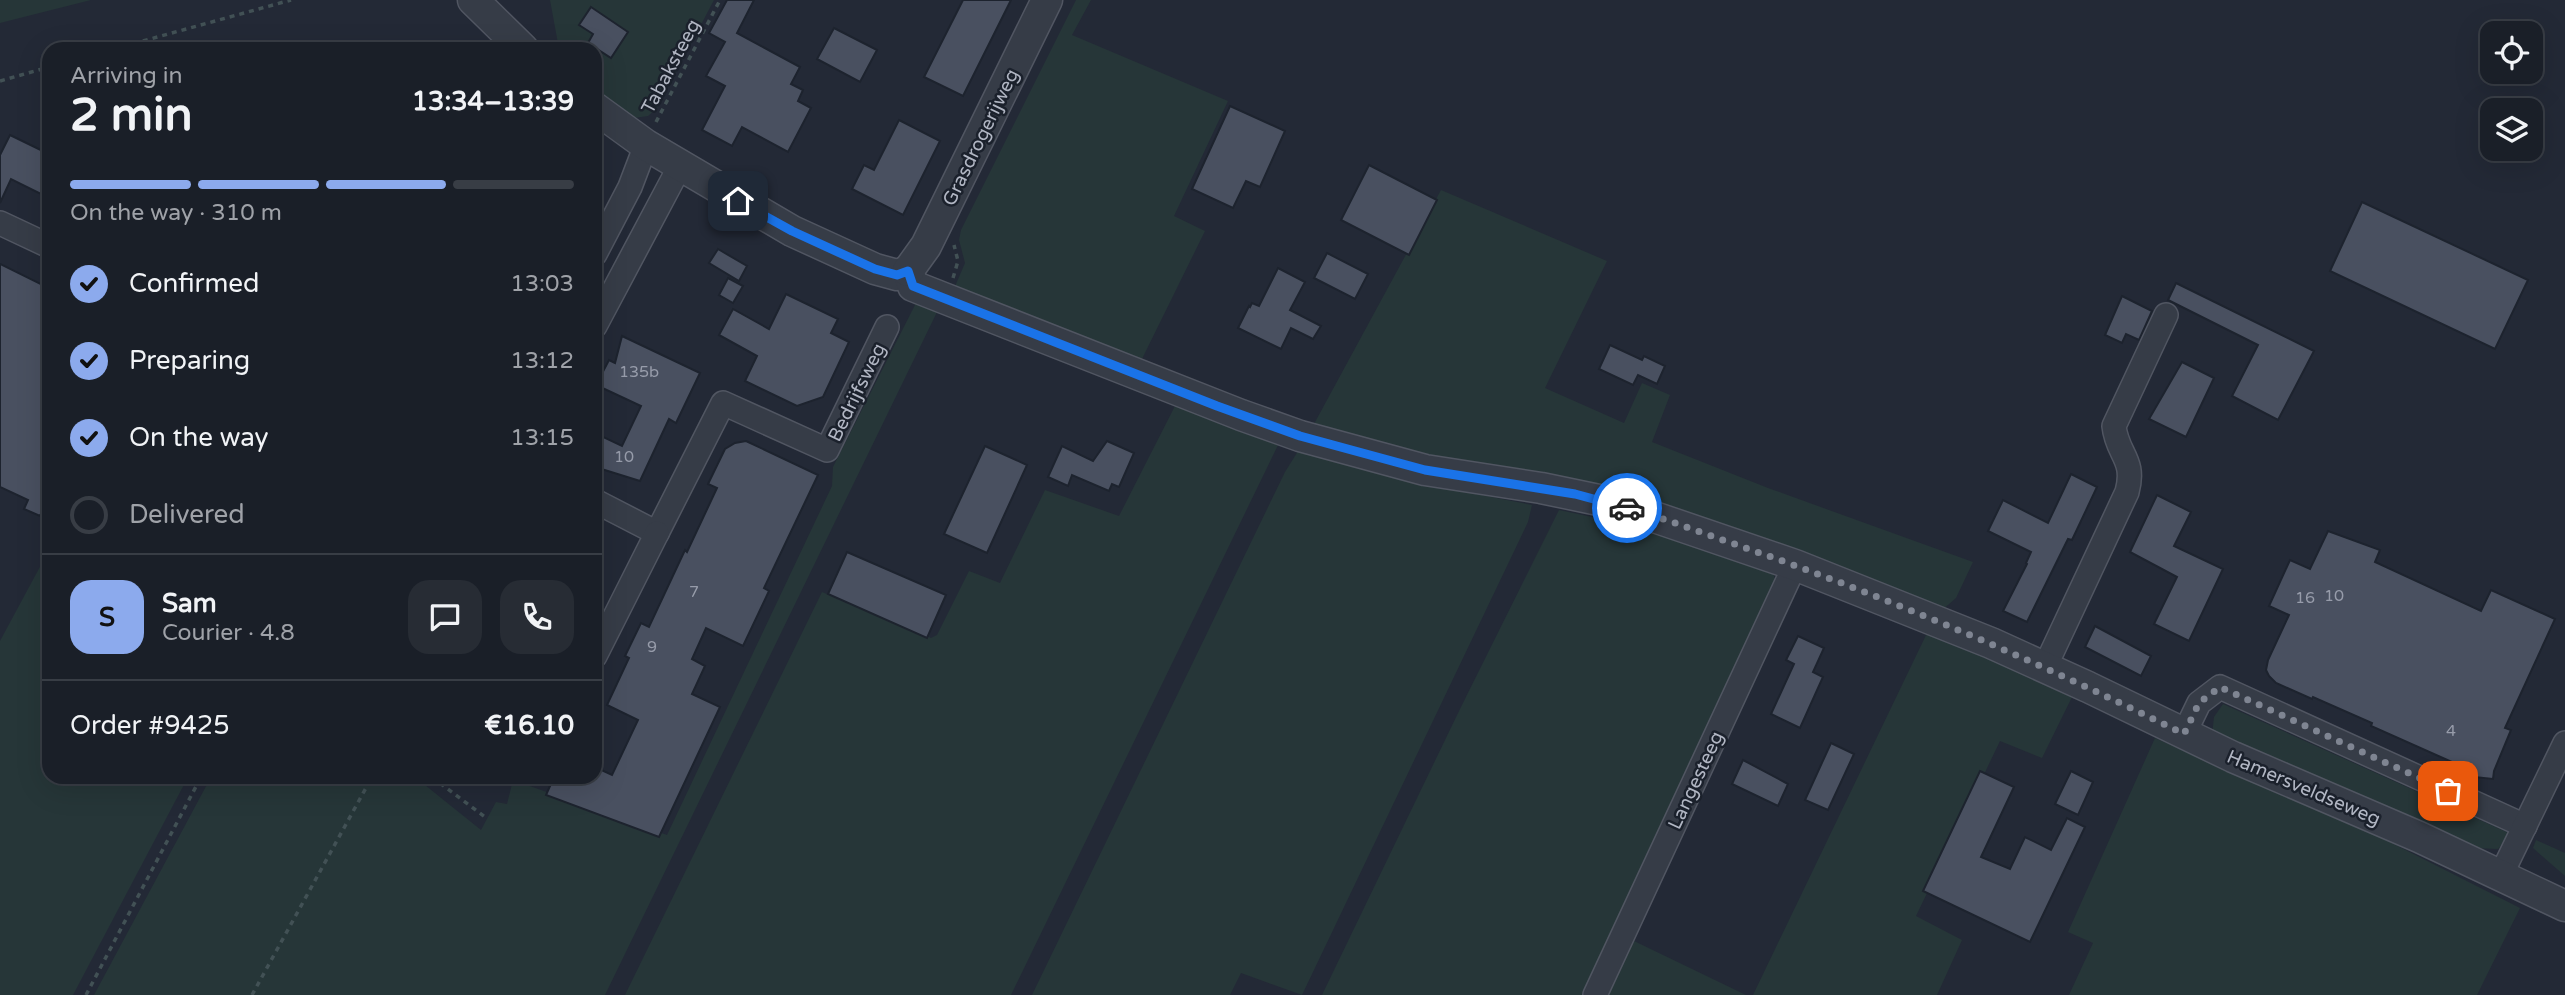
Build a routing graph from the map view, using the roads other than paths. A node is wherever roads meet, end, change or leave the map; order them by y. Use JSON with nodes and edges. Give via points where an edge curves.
{"nodes":[{"id":1,"x":473,"y":0,"type":"edge"},
{"id":2,"x":1047,"y":0,"type":"edge"},
{"id":3,"x":516,"y":42,"type":"edge"},
{"id":4,"x":602,"y":113,"type":"edge"},
{"id":5,"x":646,"y":145,"type":"junction"},
{"id":6,"x":680,"y":166,"type":"junction"},
{"id":7,"x":0,"y":223,"type":"edge"},
{"id":8,"x":602,"y":241,"type":"edge"},
{"id":9,"x":42,"y":243,"type":"edge"},
{"id":10,"x":908,"y":271,"type":"junction"},
{"id":11,"x":602,"y":313,"type":"edge"},
{"id":12,"x":2166,"y":315,"type":"dead end"},
{"id":13,"x":887,"y":327,"type":"dead end"},
{"id":14,"x":602,"y":506,"type":"edge"},
{"id":15,"x":657,"y":533,"type":"junction"},
{"id":16,"x":1795,"y":565,"type":"junction"},
{"id":17,"x":602,"y":642,"type":"edge"},
{"id":18,"x":2045,"y":667,"type":"junction"},
{"id":19,"x":2184,"y":734,"type":"junction"},
{"id":20,"x":2565,"y":743,"type":"edge"},
{"id":21,"x":2525,"y":826,"type":"junction"},
{"id":22,"x":2501,"y":875,"type":"junction"},
{"id":23,"x":2565,"y":906,"type":"edge"},
{"id":24,"x":1595,"y":995,"type":"edge"}],
"edges":[{"from":1,"to":3,"type":"street"},
{"from":2,"to":10,"type":"street","name":"Grasdrogerijweg","via":[[926,246]]},
{"from":4,"to":5,"type":"street"},
{"from":5,"to":6,"type":"street"},
{"from":5,"to":8,"type":"street"},
{"from":6,"to":10,"type":"street","via":[[792,231],[863,264],[897,275]]},
{"from":6,"to":11,"type":"street"},
{"from":7,"to":9,"type":"street"},
{"from":10,"to":16,"type":"street","name":"Hamersveldseweg","via":[[913,286],[1300,436],[1425,470],[1613,503]]},
{"from":12,"to":18,"type":"street","via":[[2114,426],[2131,471],[2127,492]]},
{"from":13,"to":15,"type":"street","name":"Bedrijfsweg","via":[[827,450],[723,403]]},
{"from":14,"to":15,"type":"street"},
{"from":15,"to":17,"type":"street","name":"Bedrijfsweg"},
{"from":16,"to":18,"type":"street","name":"Hamersveldseweg"},
{"from":16,"to":24,"type":"street","name":"Langesteeg"},
{"from":18,"to":19,"type":"street","name":"Hamersveldseweg"},
{"from":19,"to":21,"type":"street","via":[[2199,703],[2220,687]]},
{"from":19,"to":22,"type":"street","name":"Hamersveldseweg"},
{"from":20,"to":21,"type":"street"},
{"from":21,"to":22,"type":"street"},
{"from":22,"to":23,"type":"street","name":"Hamersveldseweg"}]}
